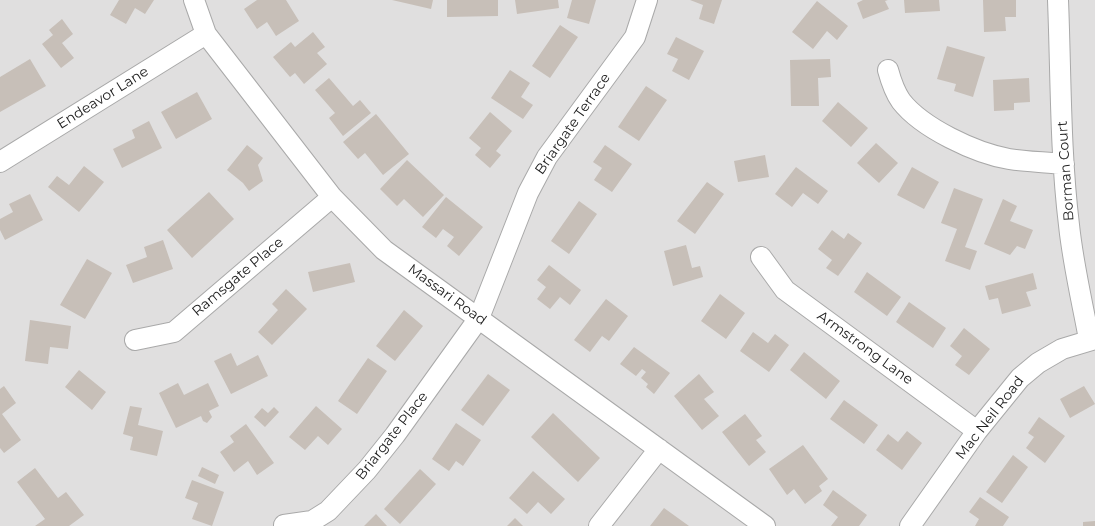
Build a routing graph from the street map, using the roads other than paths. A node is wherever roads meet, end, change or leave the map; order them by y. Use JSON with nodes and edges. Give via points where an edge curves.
{"nodes":[{"id":1,"x":194,"y":0,"type":"edge"},
{"id":2,"x":647,"y":0,"type":"edge"},
{"id":3,"x":1058,"y":0,"type":"edge"},
{"id":4,"x":206,"y":34,"type":"junction"},
{"id":5,"x":888,"y":70,"type":"dead end"},
{"id":6,"x":0,"y":162,"type":"edge"},
{"id":7,"x":1064,"y":164,"type":"junction"},
{"id":8,"x":332,"y":197,"type":"junction"},
{"id":9,"x":761,"y":257,"type":"dead end"},
{"id":10,"x":479,"y":318,"type":"junction"},
{"id":11,"x":1092,"y":339,"type":"edge"},
{"id":12,"x":135,"y":340,"type":"dead end"},
{"id":13,"x":977,"y":431,"type":"junction"},
{"id":14,"x":659,"y":449,"type":"junction"},
{"id":15,"x":284,"y":525,"type":"edge"},
{"id":16,"x":599,"y":526,"type":"edge"},
{"id":17,"x":765,"y":526,"type":"edge"},
{"id":18,"x":910,"y":526,"type":"edge"}],
"edges":[{"from":1,"to":4,"type":"street","name":"Massari Road"},
{"from":2,"to":10,"type":"street","name":"Briargate Terrace","via":[[635,37],[544,163],[528,193]]},
{"from":3,"to":7,"type":"street","name":"Borman Court"},
{"from":4,"to":6,"type":"street","name":"Endeavor Lane"},
{"from":4,"to":8,"type":"street","name":"Massari Road"},
{"from":5,"to":7,"type":"street","via":[[892,86],[901,101],[944,134],[989,154],[1010,159]]},
{"from":7,"to":11,"type":"street","name":"Borman Court","via":[[1073,257]]},
{"from":8,"to":10,"type":"street","name":"Massari Road","via":[[384,250]]},
{"from":8,"to":12,"type":"street","name":"Ramsgate Place","via":[[174,332]]},
{"from":9,"to":13,"type":"street","name":"Armstrong Lane","via":[[785,290]]},
{"from":10,"to":14,"type":"street","name":"Massari Road"},
{"from":10,"to":15,"type":"street","name":"Briargate Place","via":[[395,435],[328,511],[312,521]]},
{"from":11,"to":13,"type":"street","name":"Mac Neil Road","via":[[1062,349],[1038,363],[1020,378]]},
{"from":13,"to":18,"type":"street","name":"Mac Neil Road"},
{"from":14,"to":16,"type":"street"},
{"from":14,"to":17,"type":"street","name":"Massari Road"}]}
